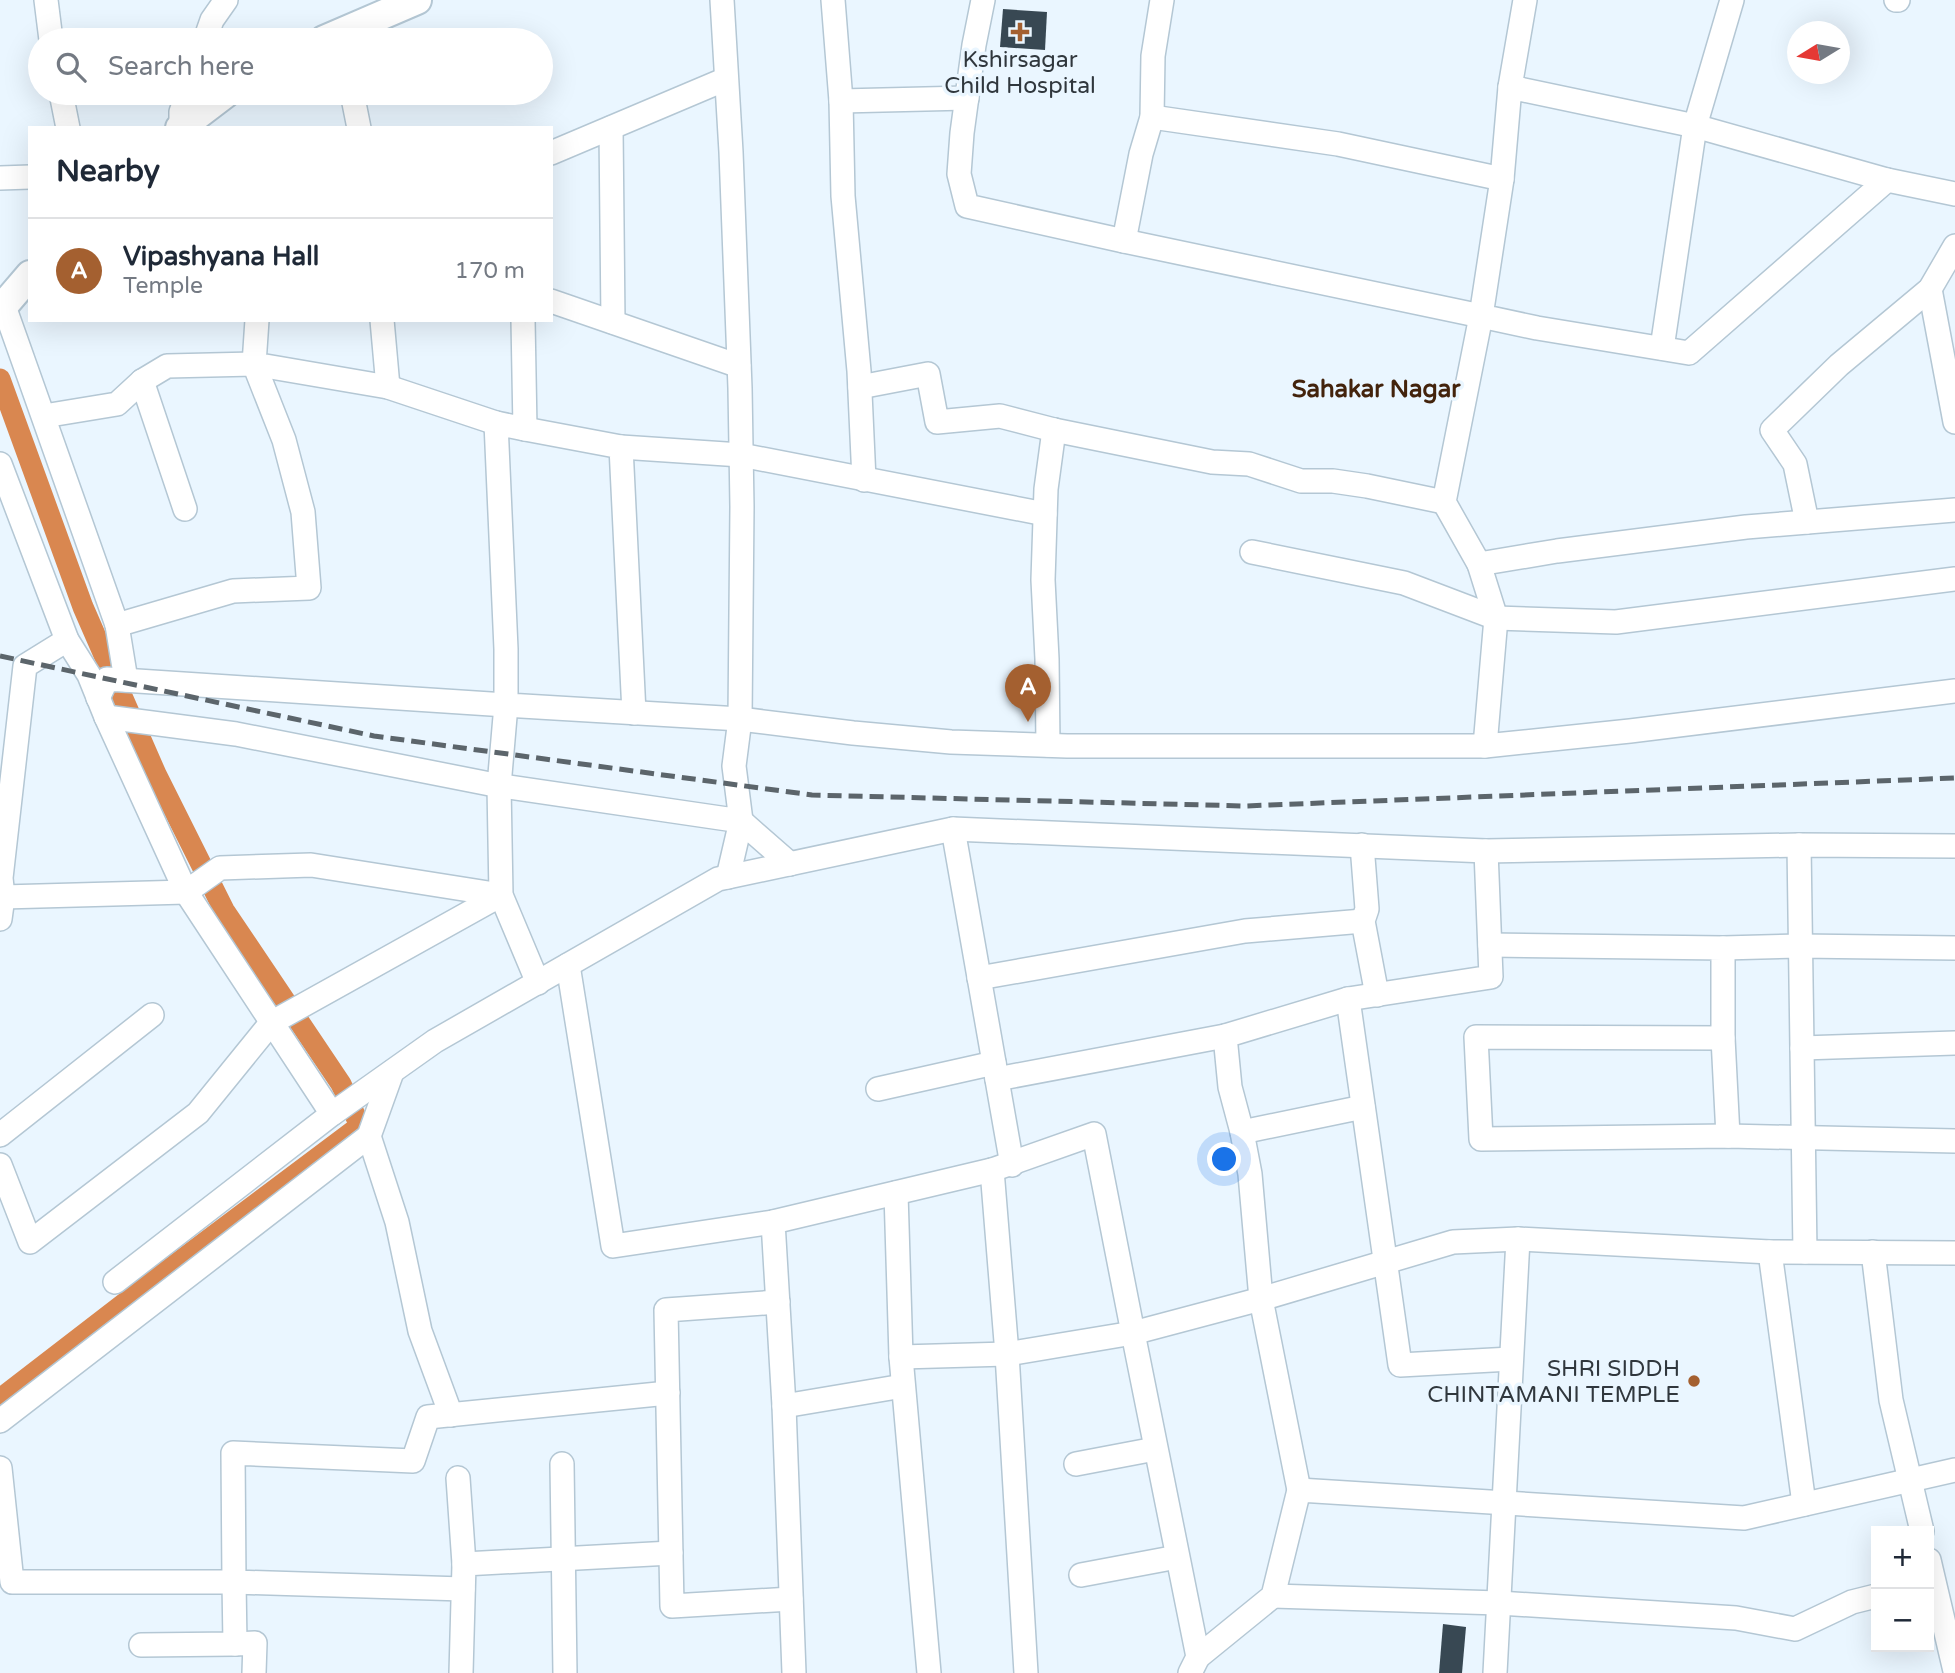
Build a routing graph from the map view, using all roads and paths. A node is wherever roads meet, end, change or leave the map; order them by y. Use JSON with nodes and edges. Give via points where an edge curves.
{"nodes":[{"id":1,"x":46,"y":0,"type":"edge"},
{"id":2,"x":226,"y":0,"type":"edge"},
{"id":3,"x":417,"y":0,"type":"edge"},
{"id":4,"x":722,"y":0,"type":"edge"},
{"id":5,"x":833,"y":0,"type":"edge"},
{"id":6,"x":983,"y":0,"type":"edge"},
{"id":7,"x":1162,"y":0,"type":"edge"},
{"id":8,"x":1525,"y":0,"type":"edge"},
{"id":9,"x":1732,"y":0,"type":"edge"},
{"id":10,"x":210,"y":20,"type":"edge"},
{"id":11,"x":50,"y":28,"type":"edge"},
{"id":12,"x":355,"y":28,"type":"edge"},
{"id":13,"x":726,"y":79,"type":"junction"},
{"id":14,"x":1510,"y":87,"type":"junction"},
{"id":15,"x":967,"y":97,"type":"junction"},
{"id":16,"x":841,"y":101,"type":"junction"},
{"id":17,"x":63,"y":105,"type":"edge"},
{"id":18,"x":184,"y":105,"type":"edge"},
{"id":19,"x":210,"y":105,"type":"edge"},
{"id":20,"x":354,"y":105,"type":"edge"},
{"id":21,"x":1152,"y":117,"type":"junction"},
{"id":22,"x":68,"y":126,"type":"edge"},
{"id":23,"x":180,"y":126,"type":"edge"},
{"id":24,"x":183,"y":126,"type":"edge"},
{"id":25,"x":359,"y":126,"type":"edge"},
{"id":26,"x":1695,"y":126,"type":"junction"},
{"id":27,"x":611,"y":128,"type":"junction"},
{"id":28,"x":553,"y":152,"type":"edge"},
{"id":29,"x":28,"y":177,"type":"edge"},
{"id":30,"x":0,"y":178,"type":"edge"},
{"id":31,"x":1502,"y":179,"type":"junction"},
{"id":32,"x":1887,"y":180,"type":"junction"},
{"id":33,"x":1955,"y":194,"type":"edge"},
{"id":34,"x":1124,"y":241,"type":"junction"},
{"id":35,"x":1955,"y":246,"type":"edge"},
{"id":36,"x":28,"y":277,"type":"edge"},
{"id":37,"x":1930,"y":289,"type":"junction"},
{"id":38,"x":553,"y":302,"type":"edge"},
{"id":39,"x":2,"y":307,"type":"edge"},
{"id":40,"x":1481,"y":316,"type":"junction"},
{"id":41,"x":257,"y":322,"type":"edge"},
{"id":42,"x":382,"y":322,"type":"edge"},
{"id":43,"x":523,"y":322,"type":"edge"},
{"id":44,"x":613,"y":323,"type":"junction"},
{"id":45,"x":1662,"y":348,"type":"junction"},
{"id":46,"x":254,"y":364,"type":"junction"},
{"id":47,"x":739,"y":366,"type":"junction"},
{"id":48,"x":142,"y":381,"type":"junction"},
{"id":49,"x":388,"y":387,"type":"junction"},
{"id":50,"x":860,"y":387,"type":"junction"},
{"id":51,"x":44,"y":416,"type":"junction"},
{"id":52,"x":1955,"y":422,"type":"edge"},
{"id":53,"x":496,"y":423,"type":"junction"},
{"id":54,"x":526,"y":429,"type":"junction"},
{"id":55,"x":1054,"y":430,"type":"junction"},
{"id":56,"x":621,"y":447,"type":"junction"},
{"id":57,"x":741,"y":456,"type":"junction"},
{"id":58,"x":0,"y":464,"type":"edge"},
{"id":59,"x":864,"y":480,"type":"junction"},
{"id":60,"x":1444,"y":502,"type":"junction"},
{"id":61,"x":185,"y":509,"type":"dead end"},
{"id":62,"x":1955,"y":510,"type":"edge"},
{"id":63,"x":1045,"y":514,"type":"junction"},
{"id":64,"x":1807,"y":522,"type":"junction"},
{"id":65,"x":1252,"y":552,"type":"dead end"},
{"id":66,"x":1479,"y":564,"type":"junction"},
{"id":67,"x":1955,"y":579,"type":"edge"},
{"id":68,"x":1496,"y":618,"type":"junction"},
{"id":69,"x":117,"y":625,"type":"junction"},
{"id":70,"x":67,"y":640,"type":"junction"},
{"id":71,"x":127,"y":680,"type":"junction"},
{"id":72,"x":1955,"y":691,"type":"edge"},
{"id":73,"x":506,"y":705,"type":"junction"},
{"id":74,"x":102,"y":707,"type":"junction"},
{"id":75,"x":634,"y":713,"type":"junction"},
{"id":76,"x":740,"y":719,"type":"junction"},
{"id":77,"x":1048,"y":745,"type":"junction"},
{"id":78,"x":1485,"y":746,"type":"junction"},
{"id":79,"x":499,"y":786,"type":"junction"},
{"id":80,"x":741,"y":821,"type":"junction"},
{"id":81,"x":953,"y":828,"type":"junction"},
{"id":82,"x":1362,"y":845,"type":"junction"},
{"id":83,"x":1799,"y":845,"type":"junction"},
{"id":84,"x":1955,"y":845,"type":"edge"},
{"id":85,"x":1486,"y":850,"type":"junction"},
{"id":86,"x":790,"y":864,"type":"junction"},
{"id":87,"x":728,"y":877,"type":"junction"},
{"id":88,"x":186,"y":892,"type":"junction"},
{"id":89,"x":501,"y":895,"type":"junction"},
{"id":90,"x":1,"y":908,"type":"edge"},
{"id":91,"x":1363,"y":921,"type":"junction"},
{"id":92,"x":1490,"y":946,"type":"junction"},
{"id":93,"x":1800,"y":946,"type":"junction"},
{"id":94,"x":1723,"y":948,"type":"junction"},
{"id":95,"x":1955,"y":948,"type":"edge"},
{"id":96,"x":568,"y":965,"type":"junction"},
{"id":97,"x":979,"y":978,"type":"junction"},
{"id":98,"x":538,"y":983,"type":"junction"},
{"id":99,"x":1377,"y":995,"type":"junction"},
{"id":100,"x":1348,"y":999,"type":"junction"},
{"id":101,"x":152,"y":1015,"type":"dead end"},
{"id":102,"x":271,"y":1023,"type":"junction"},
{"id":103,"x":1225,"y":1036,"type":"junction"},
{"id":104,"x":1723,"y":1038,"type":"junction"},
{"id":105,"x":1955,"y":1044,"type":"edge"},
{"id":106,"x":1802,"y":1048,"type":"junction"},
{"id":107,"x":995,"y":1071,"type":"junction"},
{"id":108,"x":392,"y":1072,"type":"junction"},
{"id":109,"x":878,"y":1088,"type":"dead end"},
{"id":110,"x":1363,"y":1107,"type":"junction"},
{"id":111,"x":332,"y":1114,"type":"junction"},
{"id":112,"x":1242,"y":1132,"type":"junction"},
{"id":113,"x":0,"y":1135,"type":"edge"},
{"id":114,"x":369,"y":1136,"type":"junction"},
{"id":115,"x":1728,"y":1136,"type":"junction"},
{"id":116,"x":1802,"y":1139,"type":"junction"},
{"id":117,"x":1955,"y":1141,"type":"edge"},
{"id":118,"x":0,"y":1165,"type":"edge"},
{"id":119,"x":1002,"y":1168,"type":"junction"},
{"id":120,"x":896,"y":1193,"type":"junction"},
{"id":121,"x":773,"y":1222,"type":"junction"},
{"id":122,"x":1518,"y":1238,"type":"junction"},
{"id":123,"x":1770,"y":1252,"type":"junction"},
{"id":124,"x":1805,"y":1252,"type":"junction"},
{"id":125,"x":1873,"y":1252,"type":"junction"},
{"id":126,"x":1955,"y":1254,"type":"edge"},
{"id":127,"x":1385,"y":1262,"type":"junction"},
{"id":128,"x":115,"y":1282,"type":"dead end"},
{"id":129,"x":1261,"y":1299,"type":"junction"},
{"id":130,"x":778,"y":1302,"type":"junction"},
{"id":131,"x":1133,"y":1333,"type":"junction"},
{"id":132,"x":1007,"y":1354,"type":"junction"},
{"id":133,"x":901,"y":1357,"type":"junction"},
{"id":134,"x":1511,"y":1359,"type":"junction"},
{"id":135,"x":903,"y":1386,"type":"junction"},
{"id":136,"x":668,"y":1393,"type":"junction"},
{"id":137,"x":784,"y":1406,"type":"junction"},
{"id":138,"x":451,"y":1415,"type":"junction"},
{"id":139,"x":0,"y":1422,"type":"edge"},
{"id":140,"x":1155,"y":1449,"type":"junction"},
{"id":141,"x":562,"y":1464,"type":"dead end"},
{"id":142,"x":1076,"y":1464,"type":"dead end"},
{"id":143,"x":0,"y":1468,"type":"edge"},
{"id":144,"x":1955,"y":1470,"type":"edge"},
{"id":145,"x":458,"y":1478,"type":"dead end"},
{"id":146,"x":1910,"y":1481,"type":"junction"},
{"id":147,"x":1299,"y":1490,"type":"junction"},
{"id":148,"x":1504,"y":1503,"type":"junction"},
{"id":149,"x":1804,"y":1504,"type":"junction"},
{"id":150,"x":1921,"y":1526,"type":"edge"},
{"id":151,"x":671,"y":1553,"type":"junction"},
{"id":152,"x":1177,"y":1557,"type":"junction"},
{"id":153,"x":564,"y":1559,"type":"junction"},
{"id":154,"x":464,"y":1564,"type":"junction"},
{"id":155,"x":1081,"y":1575,"type":"dead end"},
{"id":156,"x":1937,"y":1575,"type":"edge"},
{"id":157,"x":234,"y":1582,"type":"junction"},
{"id":158,"x":463,"y":1589,"type":"junction"},
{"id":159,"x":1273,"y":1596,"type":"junction"},
{"id":160,"x":1871,"y":1597,"type":"edge"},
{"id":161,"x":792,"y":1599,"type":"junction"},
{"id":162,"x":1499,"y":1603,"type":"junction"},
{"id":163,"x":235,"y":1644,"type":"junction"},
{"id":164,"x":141,"y":1645,"type":"dead end"},
{"id":165,"x":1194,"y":1665,"type":"edge"},
{"id":166,"x":1955,"y":1671,"type":"edge"},
{"id":167,"x":254,"y":1673,"type":"edge"},
{"id":168,"x":461,"y":1673,"type":"edge"},
{"id":169,"x":565,"y":1673,"type":"edge"},
{"id":170,"x":794,"y":1673,"type":"edge"},
{"id":171,"x":929,"y":1673,"type":"edge"},
{"id":172,"x":1026,"y":1673,"type":"edge"},
{"id":173,"x":1495,"y":1673,"type":"edge"}],
"edges":[{"from":1,"to":11,"type":"street"},
{"from":2,"to":10,"type":"street"},
{"from":3,"to":12,"type":"street"},
{"from":4,"to":13,"type":"street"},
{"from":5,"to":16,"type":"street"},
{"from":6,"to":15,"type":"street"},
{"from":7,"to":21,"type":"street","via":[[1153,57]]},
{"from":8,"to":14,"type":"street"},
{"from":9,"to":26,"type":"street"},
{"from":13,"to":27,"type":"street"},
{"from":13,"to":47,"type":"street"},
{"from":14,"to":26,"type":"street"},
{"from":14,"to":31,"type":"street"},
{"from":15,"to":16,"type":"street"},
{"from":15,"to":34,"type":"street","via":[[960,174],[967,206]]},
{"from":16,"to":50,"type":"street","via":[[843,196]]},
{"from":17,"to":22,"type":"street"},
{"from":18,"to":23,"type":"street"},
{"from":19,"to":24,"type":"street"},
{"from":20,"to":25,"type":"street"},
{"from":21,"to":31,"type":"street","via":[[1338,144]]},
{"from":21,"to":34,"type":"street"},
{"from":26,"to":32,"type":"street"},
{"from":26,"to":45,"type":"street"},
{"from":27,"to":28,"type":"street"},
{"from":27,"to":44,"type":"street"},
{"from":29,"to":30,"type":"street"},
{"from":31,"to":40,"type":"street"},
{"from":32,"to":33,"type":"street"},
{"from":32,"to":45,"type":"street","via":[[1689,353]]},
{"from":34,"to":40,"type":"street"},
{"from":35,"to":37,"type":"street"},
{"from":36,"to":39,"type":"street"},
{"from":37,"to":52,"type":"street"},
{"from":37,"to":64,"type":"street","via":[[1839,365],[1772,430],[1795,464]]},
{"from":38,"to":44,"type":"street"},
{"from":39,"to":51,"type":"street"},
{"from":40,"to":45,"type":"street"},
{"from":40,"to":60,"type":"street"},
{"from":41,"to":46,"type":"street"},
{"from":42,"to":49,"type":"street"},
{"from":43,"to":54,"type":"street"},
{"from":44,"to":47,"type":"street"},
{"from":46,"to":48,"type":"street","via":[[167,366]]},
{"from":46,"to":49,"type":"street"},
{"from":46,"to":69,"type":"street","via":[[284,440],[303,512],[309,588],[233,591]]},
{"from":47,"to":57,"type":"street"},
{"from":48,"to":51,"type":"street","via":[[117,404]]},
{"from":48,"to":61,"type":"street"},
{"from":49,"to":53,"type":"street"},
{"from":50,"to":55,"type":"street","via":[[928,374],[937,422],[1000,416]]},
{"from":50,"to":59,"type":"street"},
{"from":51,"to":69,"type":"street"},
{"from":53,"to":54,"type":"street"},
{"from":53,"to":73,"type":"street"},
{"from":54,"to":56,"type":"street"},
{"from":55,"to":60,"type":"street","via":[[1212,462],[1249,464],[1301,481],[1345,482]]},
{"from":55,"to":63,"type":"street"},
{"from":56,"to":57,"type":"street"},
{"from":56,"to":75,"type":"street"},
{"from":57,"to":59,"type":"street"},
{"from":57,"to":76,"type":"street"},
{"from":58,"to":70,"type":"street"},
{"from":59,"to":63,"type":"street"},
{"from":60,"to":66,"type":"street"},
{"from":62,"to":64,"type":"street"},
{"from":63,"to":77,"type":"street"},
{"from":64,"to":66,"type":"street"},
{"from":65,"to":68,"type":"street","via":[[1404,583]]},
{"from":66,"to":68,"type":"street"},
{"from":67,"to":68,"type":"street","via":[[1616,622]]},
{"from":68,"to":78,"type":"street"},
{"from":69,"to":71,"type":"street"},
{"from":70,"to":74,"type":"street"},
{"from":70,"to":90,"type":"street","via":[[25,666]]},
{"from":71,"to":73,"type":"street"},
{"from":71,"to":74,"type":"street","via":[[107,679]]},
{"from":72,"to":78,"type":"street"},
{"from":73,"to":75,"type":"street"},
{"from":73,"to":79,"type":"street"},
{"from":74,"to":79,"type":"street"},
{"from":74,"to":88,"type":"street"},
{"from":75,"to":76,"type":"street"},
{"from":76,"to":77,"type":"street","via":[[951,742]]},
{"from":76,"to":80,"type":"street","via":[[734,766]]},
{"from":77,"to":78,"type":"street"},
{"from":79,"to":80,"type":"street"},
{"from":79,"to":89,"type":"street"},
{"from":80,"to":86,"type":"street"},
{"from":80,"to":87,"type":"street"},
{"from":81,"to":82,"type":"street"},
{"from":81,"to":86,"type":"street"},
{"from":81,"to":97,"type":"street"},
{"from":82,"to":85,"type":"street"},
{"from":82,"to":91,"type":"street","via":[[1367,909]]},
{"from":83,"to":84,"type":"street"},
{"from":83,"to":85,"type":"street"},
{"from":83,"to":93,"type":"street"},
{"from":85,"to":92,"type":"street"},
{"from":86,"to":87,"type":"street"},
{"from":87,"to":96,"type":"street"},
{"from":88,"to":89,"type":"street","via":[[220,868],[311,865]]},
{"from":88,"to":90,"type":"street"},
{"from":88,"to":102,"type":"street"},
{"from":89,"to":98,"type":"street"},
{"from":89,"to":102,"type":"street"},
{"from":91,"to":97,"type":"street","via":[[1245,931]]},
{"from":91,"to":99,"type":"street"},
{"from":92,"to":94,"type":"street"},
{"from":92,"to":99,"type":"street","via":[[1491,977]]},
{"from":93,"to":94,"type":"street"},
{"from":93,"to":95,"type":"street"},
{"from":93,"to":106,"type":"street"},
{"from":94,"to":104,"type":"street"},
{"from":96,"to":98,"type":"street"},
{"from":96,"to":121,"type":"street","via":[[613,1246]]},
{"from":97,"to":107,"type":"street"},
{"from":98,"to":108,"type":"street","via":[[435,1041]]},
{"from":99,"to":100,"type":"street"},
{"from":100,"to":103,"type":"street"},
{"from":100,"to":110,"type":"street"},
{"from":101,"to":113,"type":"street"},
{"from":102,"to":111,"type":"street"},
{"from":102,"to":118,"type":"street","via":[[198,1113],[30,1242]]},
{"from":103,"to":107,"type":"street"},
{"from":103,"to":112,"type":"street","via":[[1230,1087]]},
{"from":104,"to":115,"type":"street"},
{"from":104,"to":115,"type":"street","via":[[1476,1037],[1480,1126],[1481,1139]]},
{"from":105,"to":106,"type":"street"},
{"from":106,"to":116,"type":"street"},
{"from":107,"to":109,"type":"street"},
{"from":107,"to":119,"type":"street"},
{"from":108,"to":111,"type":"street"},
{"from":108,"to":114,"type":"street"},
{"from":110,"to":112,"type":"street"},
{"from":110,"to":127,"type":"street"},
{"from":111,"to":128,"type":"street"},
{"from":112,"to":129,"type":"street"},
{"from":114,"to":138,"type":"street","via":[[397,1222],[420,1331]]},
{"from":114,"to":139,"type":"street"},
{"from":115,"to":116,"type":"street"},
{"from":116,"to":117,"type":"street"},
{"from":116,"to":124,"type":"street"},
{"from":119,"to":120,"type":"street"},
{"from":119,"to":131,"type":"street","via":[[1094,1134]]},
{"from":119,"to":132,"type":"street"},
{"from":120,"to":121,"type":"street"},
{"from":120,"to":133,"type":"street"},
{"from":121,"to":130,"type":"street"},
{"from":122,"to":123,"type":"street"},
{"from":122,"to":127,"type":"street","via":[[1454,1242]]},
{"from":122,"to":134,"type":"street"},
{"from":123,"to":124,"type":"street"},
{"from":123,"to":149,"type":"street"},
{"from":124,"to":125,"type":"street"},
{"from":125,"to":126,"type":"street"},
{"from":125,"to":146,"type":"street","via":[[1891,1401]]},
{"from":127,"to":129,"type":"street"},
{"from":127,"to":134,"type":"street","via":[[1399,1365]]},
{"from":129,"to":131,"type":"street"},
{"from":129,"to":147,"type":"street"},
{"from":130,"to":136,"type":"street","via":[[666,1310]]},
{"from":130,"to":137,"type":"street"},
{"from":131,"to":132,"type":"street"},
{"from":131,"to":140,"type":"street"},
{"from":132,"to":133,"type":"street"},
{"from":132,"to":172,"type":"street"},
{"from":133,"to":135,"type":"street"},
{"from":134,"to":148,"type":"street"},
{"from":135,"to":137,"type":"street"},
{"from":135,"to":171,"type":"street"},
{"from":136,"to":138,"type":"street"},
{"from":136,"to":151,"type":"street"},
{"from":137,"to":161,"type":"street"},
{"from":138,"to":157,"type":"street","via":[[428,1417],[413,1461],[233,1453]]},
{"from":140,"to":142,"type":"street"},
{"from":140,"to":152,"type":"street"},
{"from":141,"to":153,"type":"street"},
{"from":143,"to":157,"type":"street","via":[[12,1582]]},
{"from":144,"to":146,"type":"street"},
{"from":145,"to":154,"type":"street"},
{"from":146,"to":149,"type":"street"},
{"from":146,"to":150,"type":"street"},
{"from":147,"to":148,"type":"street"},
{"from":147,"to":159,"type":"street"},
{"from":148,"to":149,"type":"street","via":[[1744,1518]]},
{"from":148,"to":162,"type":"street"},
{"from":151,"to":153,"type":"street"},
{"from":151,"to":161,"type":"street","via":[[672,1606]]},
{"from":152,"to":155,"type":"street"},
{"from":152,"to":165,"type":"street"},
{"from":153,"to":154,"type":"street"},
{"from":153,"to":169,"type":"street"},
{"from":154,"to":158,"type":"street"},
{"from":156,"to":166,"type":"street"},
{"from":157,"to":158,"type":"street"},
{"from":157,"to":163,"type":"street"},
{"from":158,"to":168,"type":"street"},
{"from":159,"to":162,"type":"street"},
{"from":159,"to":165,"type":"street"},
{"from":160,"to":162,"type":"street","via":[[1795,1629],[1736,1618]]},
{"from":161,"to":170,"type":"street"},
{"from":162,"to":173,"type":"street"},
{"from":163,"to":164,"type":"street"},
{"from":163,"to":167,"type":"street","via":[[255,1643]]}]}
